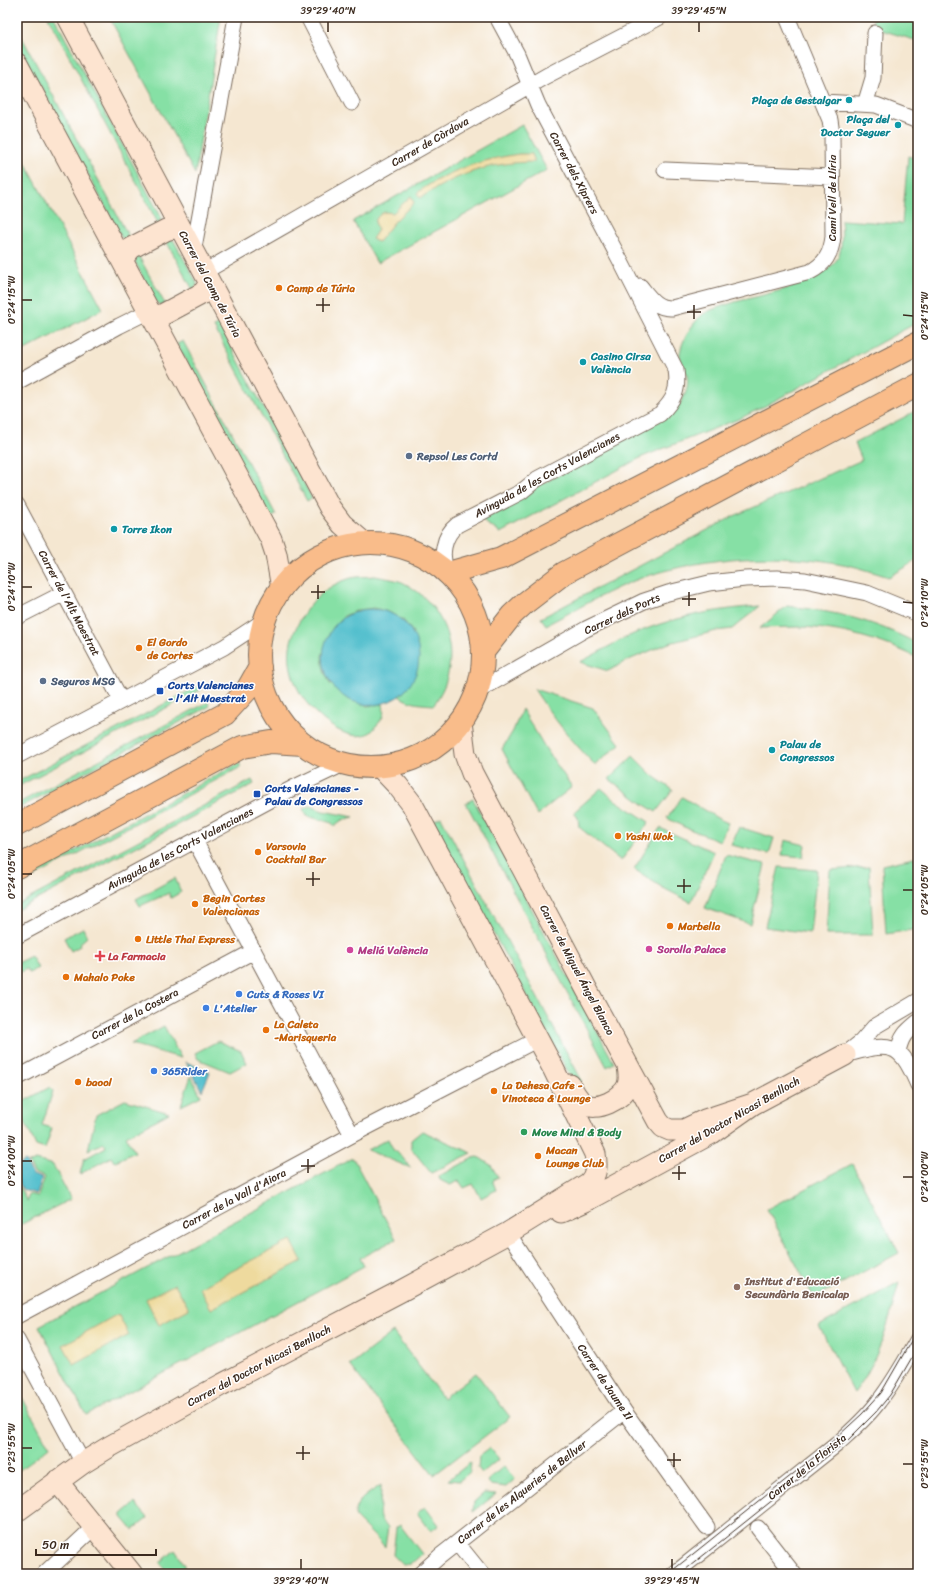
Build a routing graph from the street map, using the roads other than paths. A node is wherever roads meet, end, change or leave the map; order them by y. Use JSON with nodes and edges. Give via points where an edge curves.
{"nodes":[{"id":1,"x":68,"y":17,"type":"edge"},
{"id":2,"x":236,"y":17,"type":"edge"},
{"id":3,"x":308,"y":17,"type":"edge"},
{"id":4,"x":486,"y":17,"type":"edge"},
{"id":5,"x":497,"y":17,"type":"edge"},
{"id":6,"x":660,"y":17,"type":"edge"},
{"id":7,"x":787,"y":17,"type":"edge"},
{"id":8,"x":875,"y":33,"type":"dead end"},
{"id":9,"x":17,"y":64,"type":"edge"},
{"id":10,"x":530,"y":85,"type":"junction"},
{"id":11,"x":869,"y":101,"type":"junction"},
{"id":12,"x":823,"y":102,"type":"junction"},
{"id":13,"x":352,"y":103,"type":"dead end"},
{"id":14,"x":918,"y":120,"type":"edge"},
{"id":15,"x":665,"y":170,"type":"dead end"},
{"id":16,"x":832,"y":178,"type":"junction"},
{"id":17,"x":180,"y":229,"type":"junction"},
{"id":18,"x":193,"y":252,"type":"junction"},
{"id":19,"x":122,"y":259,"type":"junction"},
{"id":20,"x":620,"y":260,"type":"junction"},
{"id":21,"x":207,"y":278,"type":"junction"},
{"id":22,"x":661,"y":307,"type":"joint"},
{"id":23,"x":152,"y":315,"type":"junction"},
{"id":24,"x":918,"y":343,"type":"edge"},
{"id":25,"x":17,"y":382,"type":"edge"},
{"id":26,"x":918,"y":385,"type":"edge"},
{"id":27,"x":676,"y":392,"type":"joint"},
{"id":28,"x":17,"y":505,"type":"edge"},
{"id":29,"x":364,"y":543,"type":"junction"},
{"id":30,"x":448,"y":573,"type":"junction"},
{"id":31,"x":282,"y":588,"type":"junction"},
{"id":32,"x":64,"y":593,"type":"junction"},
{"id":33,"x":918,"y":614,"type":"edge"},
{"id":34,"x":17,"y":617,"type":"edge"},
{"id":35,"x":265,"y":620,"type":"junction"},
{"id":36,"x":483,"y":652,"type":"junction"},
{"id":37,"x":260,"y":667,"type":"junction"},
{"id":38,"x":478,"y":691,"type":"junction"},
{"id":39,"x":121,"y":700,"type":"junction"},
{"id":40,"x":461,"y":722,"type":"junction"},
{"id":41,"x":303,"y":744,"type":"junction"},
{"id":42,"x":17,"y":756,"type":"edge"},
{"id":43,"x":343,"y":764,"type":"junction"},
{"id":44,"x":380,"y":767,"type":"junction"},
{"id":45,"x":17,"y":825,"type":"edge"},
{"id":46,"x":195,"y":841,"type":"junction"},
{"id":47,"x":17,"y":867,"type":"edge"},
{"id":48,"x":17,"y":936,"type":"edge"},
{"id":49,"x":254,"y":950,"type":"junction"},
{"id":50,"x":918,"y":1001,"type":"edge"},
{"id":51,"x":918,"y":1022,"type":"edge"},
{"id":52,"x":538,"y":1039,"type":"junction"},
{"id":53,"x":898,"y":1052,"type":"junction"},
{"id":54,"x":845,"y":1055,"type":"junction"},
{"id":55,"x":628,"y":1066,"type":"junction"},
{"id":56,"x":554,"y":1068,"type":"junction"},
{"id":57,"x":17,"y":1078,"type":"edge"},
{"id":58,"x":918,"y":1085,"type":"edge"},
{"id":59,"x":754,"y":1104,"type":"junction"},
{"id":60,"x":352,"y":1135,"type":"junction"},
{"id":61,"x":508,"y":1233,"type":"junction"},
{"id":62,"x":17,"y":1316,"type":"edge"},
{"id":63,"x":918,"y":1338,"type":"edge"},
{"id":64,"x":17,"y":1340,"type":"edge"},
{"id":65,"x":624,"y":1411,"type":"junction"},
{"id":66,"x":83,"y":1463,"type":"junction"},
{"id":67,"x":57,"y":1481,"type":"junction"},
{"id":68,"x":17,"y":1511,"type":"edge"},
{"id":69,"x":94,"y":1527,"type":"junction"},
{"id":70,"x":707,"y":1527,"type":"dead end"},
{"id":71,"x":758,"y":1528,"type":"dead end"},
{"id":72,"x":457,"y":1543,"type":"junction"},
{"id":73,"x":44,"y":1574,"type":"edge"},
{"id":74,"x":132,"y":1574,"type":"edge"},
{"id":75,"x":420,"y":1574,"type":"edge"},
{"id":76,"x":482,"y":1574,"type":"edge"},
{"id":77,"x":674,"y":1574,"type":"edge"},
{"id":78,"x":794,"y":1574,"type":"edge"}],
"edges":[{"from":1,"to":17,"type":"street","name":"Carrer del Camp de Túria"},
{"from":2,"to":18,"type":"street"},
{"from":3,"to":13,"type":"street"},
{"from":4,"to":10,"type":"street","name":"Carrer dels Xiprers","via":[[508,59]]},
{"from":5,"to":10,"type":"street","name":"Carrer dels Xiprers"},
{"from":6,"to":10,"type":"street","name":"Carrer de Còrdova"},
{"from":7,"to":12,"type":"street","name":"Camí Vell de Llíria"},
{"from":8,"to":11,"type":"street"},
{"from":9,"to":19,"type":"street"},
{"from":10,"to":20,"type":"street","name":"Carrer dels Xiprers","via":[[538,105]]},
{"from":10,"to":21,"type":"street","name":"Carrer de Còrdova"},
{"from":11,"to":12,"type":"street"},
{"from":11,"to":14,"type":"street"},
{"from":12,"to":16,"type":"street","name":"Camí Vell de Llíria","via":[[832,134]]},
{"from":15,"to":16,"type":"street"},
{"from":16,"to":22,"type":"street","name":"Camí Vell de Llíria","via":[[833,242],[829,254],[818,268],[672,308]]},
{"from":17,"to":18,"type":"street","name":"Carrer del Camp de Túria"},
{"from":17,"to":19,"type":"street","via":[[166,230],[130,248]]},
{"from":18,"to":21,"type":"street","name":"Carrer del Camp de Túria"},
{"from":19,"to":23,"type":"street"},
{"from":20,"to":22,"type":"street","name":"Carrer dels Xiprers","via":[[653,302]]},
{"from":20,"to":27,"type":"street","name":"Carrer dels Xiprers","via":[[676,370]]},
{"from":21,"to":23,"type":"street","via":[[203,293],[162,315]]},
{"from":21,"to":29,"type":"street","name":"Carrer del Camp de Túria","via":[[330,508],[342,524]]},
{"from":23,"to":25,"type":"street","via":[[139,316]]},
{"from":23,"to":31,"type":"street","via":[[271,539]]},
{"from":24,"to":30,"type":"main road","via":[[505,556]]},
{"from":26,"to":36,"type":"main road","via":[[564,572],[525,603]]},
{"from":27,"to":30,"type":"street","name":"Avinguda de les Corts Valencianes","via":[[660,414],[537,479],[521,492],[456,525],[449,532],[443,553]]},
{"from":28,"to":32,"type":"street","name":"Carrer de l'Alt Maestrat"},
{"from":29,"to":30,"type":"main road","via":[[383,543],[412,551]]},
{"from":29,"to":31,"type":"main road","via":[[338,548],[319,556],[301,567]]},
{"from":30,"to":36,"type":"main road","via":[[461,587],[479,622]]},
{"from":31,"to":35,"type":"main road"},
{"from":32,"to":34,"type":"street"},
{"from":32,"to":39,"type":"street","name":"Carrer de l'Alt Maestrat"},
{"from":33,"to":38,"type":"street","name":"Carrer dels Ports","via":[[867,593],[805,580],[745,579],[709,583],[644,601],[586,629]]},
{"from":35,"to":37,"type":"main road","via":[[261,636]]},
{"from":35,"to":39,"type":"street","via":[[224,647]]},
{"from":36,"to":38,"type":"main road"},
{"from":37,"to":41,"type":"main road","via":[[266,693],[274,710],[284,725]]},
{"from":37,"to":45,"type":"main road","via":[[247,690],[225,714]]},
{"from":38,"to":40,"type":"main road"},
{"from":39,"to":42,"type":"street"},
{"from":40,"to":44,"type":"main road","via":[[440,744],[422,755],[405,762]]},
{"from":40,"to":55,"type":"street","name":"Carrer de Miguel Ángel Blanco","via":[[465,754],[472,773]]},
{"from":41,"to":43,"type":"main road"},
{"from":41,"to":47,"type":"main road","via":[[270,742],[242,747]]},
{"from":43,"to":44,"type":"main road"},
{"from":43,"to":46,"type":"street","name":"Avinguda de les Corts Valencianes"},
{"from":44,"to":52,"type":"street","via":[[415,808]]},
{"from":46,"to":48,"type":"street","name":"Avinguda de les Corts Valencianes"},
{"from":46,"to":49,"type":"street"},
{"from":49,"to":57,"type":"street","name":"Carrer de la Costera"},
{"from":49,"to":60,"type":"street"},
{"from":50,"to":54,"type":"street","name":"Carrer del Doctor Nicasi Benlloch","via":[[874,1027]]},
{"from":51,"to":53,"type":"street","via":[[903,1036]]},
{"from":52,"to":56,"type":"street"},
{"from":52,"to":60,"type":"street","name":"Carrer de la Vall d'Aiora"},
{"from":53,"to":54,"type":"street","via":[[890,1048],[880,1048]]},
{"from":53,"to":58,"type":"street","via":[[906,1060]]},
{"from":54,"to":59,"type":"street","name":"Carrer del Doctor Nicasi Benlloch"},
{"from":55,"to":56,"type":"street","via":[[628,1086],[623,1093],[601,1105],[589,1106],[578,1099],[564,1075]]},
{"from":55,"to":59,"type":"street","name":"Carrer de Miguel Ángel Blanco","via":[[658,1121],[670,1130],[684,1130],[705,1120]]},
{"from":56,"to":61,"type":"street","name":"Carrer del Doctor Nicasi Benlloch","via":[[595,1154],[597,1162],[593,1178]]},
{"from":59,"to":61,"type":"street","name":"Carrer del Doctor Nicasi Benlloch","via":[[712,1133],[590,1199]]},
{"from":60,"to":62,"type":"street","name":"Carrer de la Vall d'Aiora"},
{"from":61,"to":65,"type":"street","name":"Carrer de Jaume II"},
{"from":61,"to":66,"type":"street","name":"Carrer del Doctor Nicasi Benlloch","via":[[221,1385]]},
{"from":63,"to":77,"type":"street","name":"Carrer de la Florista","via":[[888,1389],[855,1428]]},
{"from":64,"to":66,"type":"street"},
{"from":65,"to":70,"type":"street","name":"Carrer de Jaume II"},
{"from":65,"to":72,"type":"street","name":"Carrer de les Alqueries de Bellver"},
{"from":66,"to":67,"type":"street","name":"Carrer del Doctor Nicasi Benlloch"},
{"from":67,"to":68,"type":"street","name":"Carrer del Doctor Nicasi Benlloch"},
{"from":67,"to":69,"type":"street"},
{"from":69,"to":73,"type":"street"},
{"from":69,"to":74,"type":"street"},
{"from":71,"to":78,"type":"street"},
{"from":72,"to":75,"type":"street","name":"Carrer de les Alqueries de Bellver"},
{"from":72,"to":76,"type":"street"}]}
